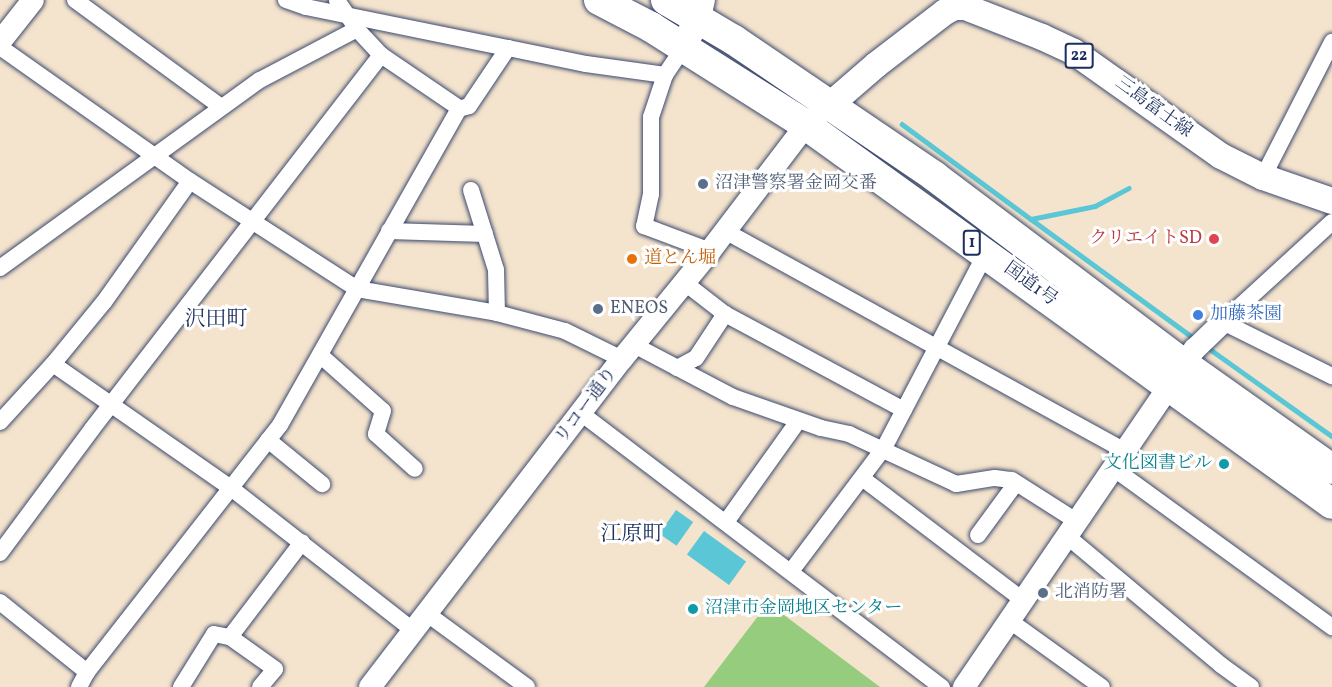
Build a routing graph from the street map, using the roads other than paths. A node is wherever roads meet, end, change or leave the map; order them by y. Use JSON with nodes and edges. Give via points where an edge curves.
{"nodes":[{"id":1,"x":33,"y":0,"type":"edge"},
{"id":2,"x":75,"y":0,"type":"edge"},
{"id":3,"x":286,"y":0,"type":"edge"},
{"id":4,"x":336,"y":0,"type":"edge"},
{"id":5,"x":599,"y":0,"type":"edge"},
{"id":6,"x":666,"y":0,"type":"edge"},
{"id":7,"x":957,"y":3,"type":"edge"},
{"id":8,"x":700,"y":9,"type":"edge"},
{"id":9,"x":353,"y":23,"type":"junction"},
{"id":10,"x":0,"y":42,"type":"edge"},
{"id":11,"x":1332,"y":42,"type":"edge"},
{"id":12,"x":0,"y":47,"type":"edge"},
{"id":13,"x":508,"y":48,"type":"junction"},
{"id":14,"x":683,"y":48,"type":"junction"},
{"id":15,"x":381,"y":55,"type":"junction"},
{"id":16,"x":665,"y":75,"type":"junction"},
{"id":17,"x":831,"y":104,"type":"junction"},
{"id":18,"x":221,"y":107,"type":"junction"},
{"id":19,"x":458,"y":109,"type":"junction"},
{"id":20,"x":806,"y":125,"type":"junction"},
{"id":21,"x":153,"y":156,"type":"junction"},
{"id":22,"x":1263,"y":177,"type":"junction"},
{"id":23,"x":190,"y":180,"type":"junction"},
{"id":24,"x":471,"y":190,"type":"dead end"},
{"id":25,"x":1332,"y":201,"type":"edge"},
{"id":26,"x":253,"y":220,"type":"junction"},
{"id":27,"x":1332,"y":222,"type":"edge"},
{"id":28,"x":389,"y":231,"type":"junction"},
{"id":29,"x":725,"y":231,"type":"junction"},
{"id":30,"x":485,"y":234,"type":"junction"},
{"id":31,"x":710,"y":251,"type":"junction"},
{"id":32,"x":986,"y":253,"type":"junction"},
{"id":33,"x":0,"y":268,"type":"edge"},
{"id":34,"x":685,"y":283,"type":"junction"},
{"id":35,"x":357,"y":289,"type":"junction"},
{"id":36,"x":497,"y":313,"type":"junction"},
{"id":37,"x":725,"y":314,"type":"junction"},
{"id":38,"x":1223,"y":322,"type":"junction"},
{"id":39,"x":938,"y":347,"type":"junction"},
{"id":40,"x":628,"y":352,"type":"junction"},
{"id":41,"x":320,"y":355,"type":"junction"},
{"id":42,"x":53,"y":364,"type":"junction"},
{"id":43,"x":677,"y":369,"type":"junction"},
{"id":44,"x":1178,"y":376,"type":"junction"},
{"id":45,"x":1332,"y":376,"type":"edge"},
{"id":46,"x":111,"y":405,"type":"junction"},
{"id":47,"x":904,"y":411,"type":"junction"},
{"id":48,"x":582,"y":414,"type":"junction"},
{"id":49,"x":798,"y":421,"type":"junction"},
{"id":50,"x":0,"y":422,"type":"edge"},
{"id":51,"x":268,"y":440,"type":"junction"},
{"id":52,"x":884,"y":448,"type":"junction"},
{"id":53,"x":1119,"y":459,"type":"junction"},
{"id":54,"x":415,"y":469,"type":"dead end"},
{"id":55,"x":1332,"y":469,"type":"edge"},
{"id":56,"x":862,"y":478,"type":"junction"},
{"id":57,"x":1016,"y":483,"type":"junction"},
{"id":58,"x":322,"y":484,"type":"dead end"},
{"id":59,"x":231,"y":488,"type":"junction"},
{"id":60,"x":1332,"y":504,"type":"edge"},
{"id":61,"x":726,"y":522,"type":"junction"},
{"id":62,"x":1073,"y":530,"type":"junction"},
{"id":63,"x":978,"y":535,"type":"dead end"},
{"id":64,"x":302,"y":542,"type":"junction"},
{"id":65,"x":0,"y":553,"type":"edge"},
{"id":66,"x":792,"y":570,"type":"junction"},
{"id":67,"x":1024,"y":601,"type":"junction"},
{"id":68,"x":0,"y":602,"type":"edge"},
{"id":69,"x":419,"y":621,"type":"junction"},
{"id":70,"x":1010,"y":621,"type":"junction"},
{"id":71,"x":1332,"y":627,"type":"edge"},
{"id":72,"x":230,"y":637,"type":"junction"},
{"id":73,"x":83,"y":680,"type":"edge"},
{"id":74,"x":181,"y":687,"type":"edge"},
{"id":75,"x":260,"y":687,"type":"edge"},
{"id":76,"x":370,"y":687,"type":"edge"},
{"id":77,"x":527,"y":687,"type":"edge"},
{"id":78,"x":942,"y":687,"type":"edge"},
{"id":79,"x":964,"y":687,"type":"edge"},
{"id":80,"x":1102,"y":687,"type":"edge"},
{"id":81,"x":1251,"y":687,"type":"edge"}],
"edges":[{"from":1,"to":10,"type":"main road"},
{"from":2,"to":18,"type":"street"},
{"from":3,"to":9,"type":"street"},
{"from":4,"to":9,"type":"street"},
{"from":5,"to":14,"type":"highway","name":"国道1号","number":"1"},
{"from":6,"to":8,"type":"highway","name":"国道1号","number":"1"},
{"from":7,"to":17,"type":"main road","name":"三島富士線","number":"22"},
{"from":7,"to":22,"type":"main road","name":"三島富士線","number":"22","via":[[1074,52],[1207,147]]},
{"from":8,"to":14,"type":"main road"},
{"from":8,"to":17,"type":"highway","name":"国道1号","number":"1"},
{"from":9,"to":13,"type":"street"},
{"from":9,"to":15,"type":"street"},
{"from":9,"to":18,"type":"street"},
{"from":11,"to":22,"type":"street"},
{"from":12,"to":21,"type":"street"},
{"from":13,"to":16,"type":"street"},
{"from":13,"to":19,"type":"street","via":[[469,106]]},
{"from":14,"to":16,"type":"street"},
{"from":14,"to":20,"type":"highway","name":"国道1号","number":"1"},
{"from":15,"to":19,"type":"street"},
{"from":15,"to":26,"type":"street"},
{"from":16,"to":31,"type":"street","via":[[651,117],[651,194],[644,226]]},
{"from":17,"to":20,"type":"main road","name":"リコー通り"},
{"from":17,"to":44,"type":"highway","name":"国道1号","number":"1","via":[[934,176]]},
{"from":18,"to":21,"type":"street"},
{"from":19,"to":28,"type":"street"},
{"from":20,"to":29,"type":"main road","name":"リコー通り"},
{"from":20,"to":32,"type":"highway","name":"国道1号","number":"1"},
{"from":21,"to":23,"type":"street"},
{"from":21,"to":33,"type":"street"},
{"from":22,"to":25,"type":"main road","name":"三島富士線","number":"22"},
{"from":23,"to":26,"type":"street"},
{"from":23,"to":42,"type":"street","via":[[104,302]]},
{"from":24,"to":30,"type":"street"},
{"from":26,"to":35,"type":"street"},
{"from":26,"to":46,"type":"street"},
{"from":27,"to":38,"type":"street"},
{"from":28,"to":30,"type":"street"},
{"from":28,"to":35,"type":"street"},
{"from":29,"to":31,"type":"main road","name":"リコー通り"},
{"from":29,"to":39,"type":"street"},
{"from":30,"to":36,"type":"street","via":[[496,270]]},
{"from":31,"to":34,"type":"main road","name":"リコー通り"},
{"from":32,"to":39,"type":"street"},
{"from":32,"to":44,"type":"highway","name":"国道1号","number":"1"},
{"from":34,"to":37,"type":"street"},
{"from":34,"to":40,"type":"main road","name":"リコー通り"},
{"from":35,"to":36,"type":"street"},
{"from":35,"to":41,"type":"street"},
{"from":36,"to":40,"type":"street"},
{"from":37,"to":43,"type":"street","via":[[696,358]]},
{"from":37,"to":47,"type":"street"},
{"from":38,"to":44,"type":"main road","via":[[1195,349]]},
{"from":38,"to":45,"type":"street"},
{"from":39,"to":47,"type":"street"},
{"from":39,"to":53,"type":"street"},
{"from":40,"to":43,"type":"street"},
{"from":40,"to":48,"type":"main road","name":"リコー通り"},
{"from":41,"to":51,"type":"street"},
{"from":41,"to":54,"type":"street","via":[[383,411],[376,434]]},
{"from":42,"to":46,"type":"street"},
{"from":42,"to":50,"type":"street"},
{"from":43,"to":49,"type":"street","via":[[733,397]]},
{"from":44,"to":53,"type":"main road"},
{"from":44,"to":55,"type":"highway","name":"国道1号","number":"1"},
{"from":44,"to":60,"type":"highway","name":"国道1号","number":"1"},
{"from":46,"to":59,"type":"street"},
{"from":46,"to":65,"type":"street"},
{"from":47,"to":52,"type":"street"},
{"from":48,"to":61,"type":"street"},
{"from":48,"to":69,"type":"main road","name":"リコー通り"},
{"from":49,"to":52,"type":"street"},
{"from":49,"to":61,"type":"street"},
{"from":51,"to":58,"type":"street"},
{"from":51,"to":59,"type":"street"},
{"from":52,"to":56,"type":"street"},
{"from":52,"to":57,"type":"street","via":[[956,484],[995,478]]},
{"from":53,"to":62,"type":"main road"},
{"from":53,"to":71,"type":"street"},
{"from":56,"to":66,"type":"street"},
{"from":56,"to":67,"type":"street"},
{"from":57,"to":62,"type":"street"},
{"from":57,"to":63,"type":"street"},
{"from":59,"to":64,"type":"street"},
{"from":59,"to":73,"type":"street"},
{"from":61,"to":66,"type":"street"},
{"from":62,"to":67,"type":"main road"},
{"from":62,"to":81,"type":"street","via":[[1221,665]]},
{"from":64,"to":69,"type":"street"},
{"from":64,"to":72,"type":"street"},
{"from":66,"to":78,"type":"street"},
{"from":67,"to":70,"type":"main road"},
{"from":68,"to":73,"type":"street"},
{"from":69,"to":76,"type":"main road","name":"リコー通り"},
{"from":69,"to":77,"type":"street"},
{"from":70,"to":79,"type":"main road"},
{"from":70,"to":80,"type":"street"},
{"from":72,"to":74,"type":"street","via":[[214,634]]},
{"from":72,"to":75,"type":"street","via":[[275,669]]}]}
